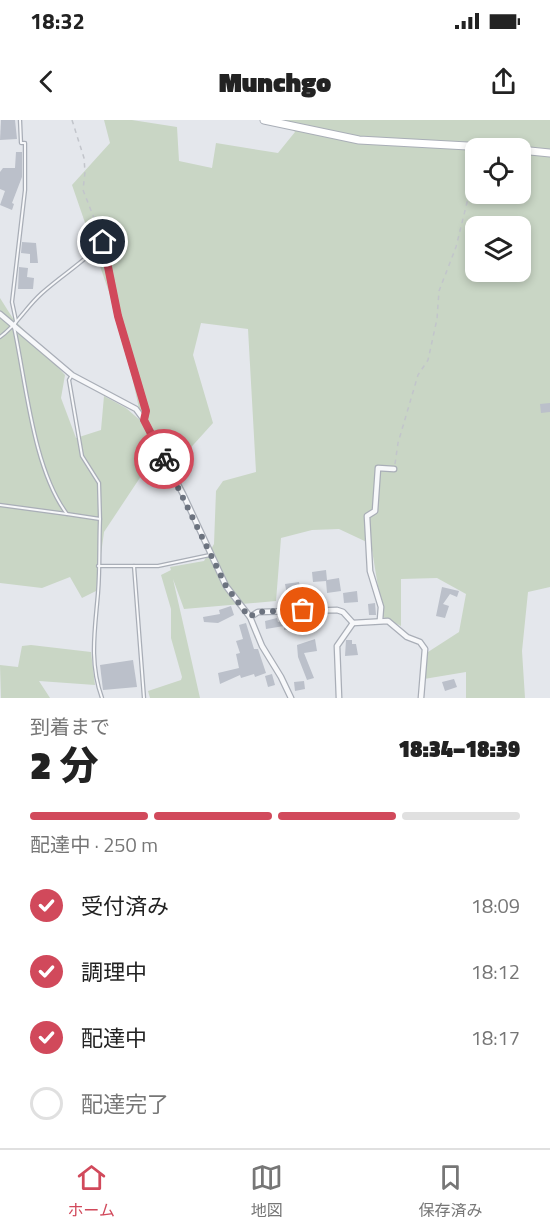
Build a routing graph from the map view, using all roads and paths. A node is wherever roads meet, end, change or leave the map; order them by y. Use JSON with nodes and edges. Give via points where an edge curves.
{"nodes":[{"id":1,"x":20,"y":120,"type":"edge"},
{"id":2,"x":72,"y":120,"type":"edge"},
{"id":3,"x":264,"y":120,"type":"edge"},
{"id":4,"x":465,"y":146,"type":"edge"},
{"id":5,"x":531,"y":151,"type":"edge"},
{"id":6,"x":550,"y":153,"type":"edge"},
{"id":7,"x":467,"y":204,"type":"edge"},
{"id":8,"x":103,"y":242,"type":"junction"},
{"id":9,"x":0,"y":314,"type":"edge"},
{"id":10,"x":14,"y":327,"type":"junction"},
{"id":11,"x":0,"y":337,"type":"edge"},
{"id":12,"x":72,"y":375,"type":"junction"},
{"id":13,"x":144,"y":420,"type":"junction"},
{"id":14,"x":394,"y":468,"type":"joint"},
{"id":15,"x":0,"y":505,"type":"edge"},
{"id":16,"x":67,"y":514,"type":"junction"},
{"id":17,"x":100,"y":519,"type":"junction"},
{"id":18,"x":210,"y":555,"type":"junction"},
{"id":19,"x":99,"y":566,"type":"junction"},
{"id":20,"x":134,"y":566,"type":"junction"},
{"id":21,"x":249,"y":617,"type":"junction"},
{"id":22,"x":380,"y":620,"type":"junction"},
{"id":23,"x":353,"y":623,"type":"junction"},
{"id":24,"x":102,"y":698,"type":"edge"},
{"id":25,"x":144,"y":698,"type":"edge"},
{"id":26,"x":291,"y":698,"type":"edge"},
{"id":27,"x":339,"y":698,"type":"edge"},
{"id":28,"x":421,"y":698,"type":"edge"}],
"edges":[{"from":1,"to":10,"type":"lane","via":[[26,181],[12,302]]},
{"from":2,"to":8,"type":"path","via":[[84,158],[83,189]]},
{"from":3,"to":4,"type":"street","via":[[359,140]]},
{"from":5,"to":6,"type":"street"},
{"from":7,"to":14,"type":"path","via":[[439,291],[428,360],[418,375]]},
{"from":8,"to":10,"type":"lane","via":[[41,294]]},
{"from":8,"to":13,"type":"street","via":[[118,316],[146,411]]},
{"from":9,"to":10,"type":"street"},
{"from":10,"to":11,"type":"lane"},
{"from":10,"to":12,"type":"street"},
{"from":10,"to":16,"type":"lane","via":[[42,461],[54,497]]},
{"from":12,"to":13,"type":"street","via":[[136,409]]},
{"from":12,"to":17,"type":"lane","via":[[69,380],[82,456],[99,483]]},
{"from":13,"to":18,"type":"street"},
{"from":14,"to":22,"type":"street","via":[[378,468],[375,510],[367,516],[370,571],[381,607]]},
{"from":15,"to":16,"type":"lane"},
{"from":16,"to":17,"type":"lane"},
{"from":17,"to":19,"type":"lane"},
{"from":18,"to":20,"type":"lane","via":[[158,566]]},
{"from":18,"to":21,"type":"street"},
{"from":19,"to":20,"type":"lane"},
{"from":19,"to":24,"type":"lane","via":[[92,647],[95,680]]},
{"from":20,"to":25,"type":"lane"},
{"from":21,"to":23,"type":"street","via":[[258,612],[337,610]]},
{"from":21,"to":26,"type":"street"},
{"from":22,"to":23,"type":"street"},
{"from":22,"to":28,"type":"street","via":[[393,624],[407,637],[420,642],[425,650]]},
{"from":23,"to":27,"type":"street","via":[[337,646]]}]}
